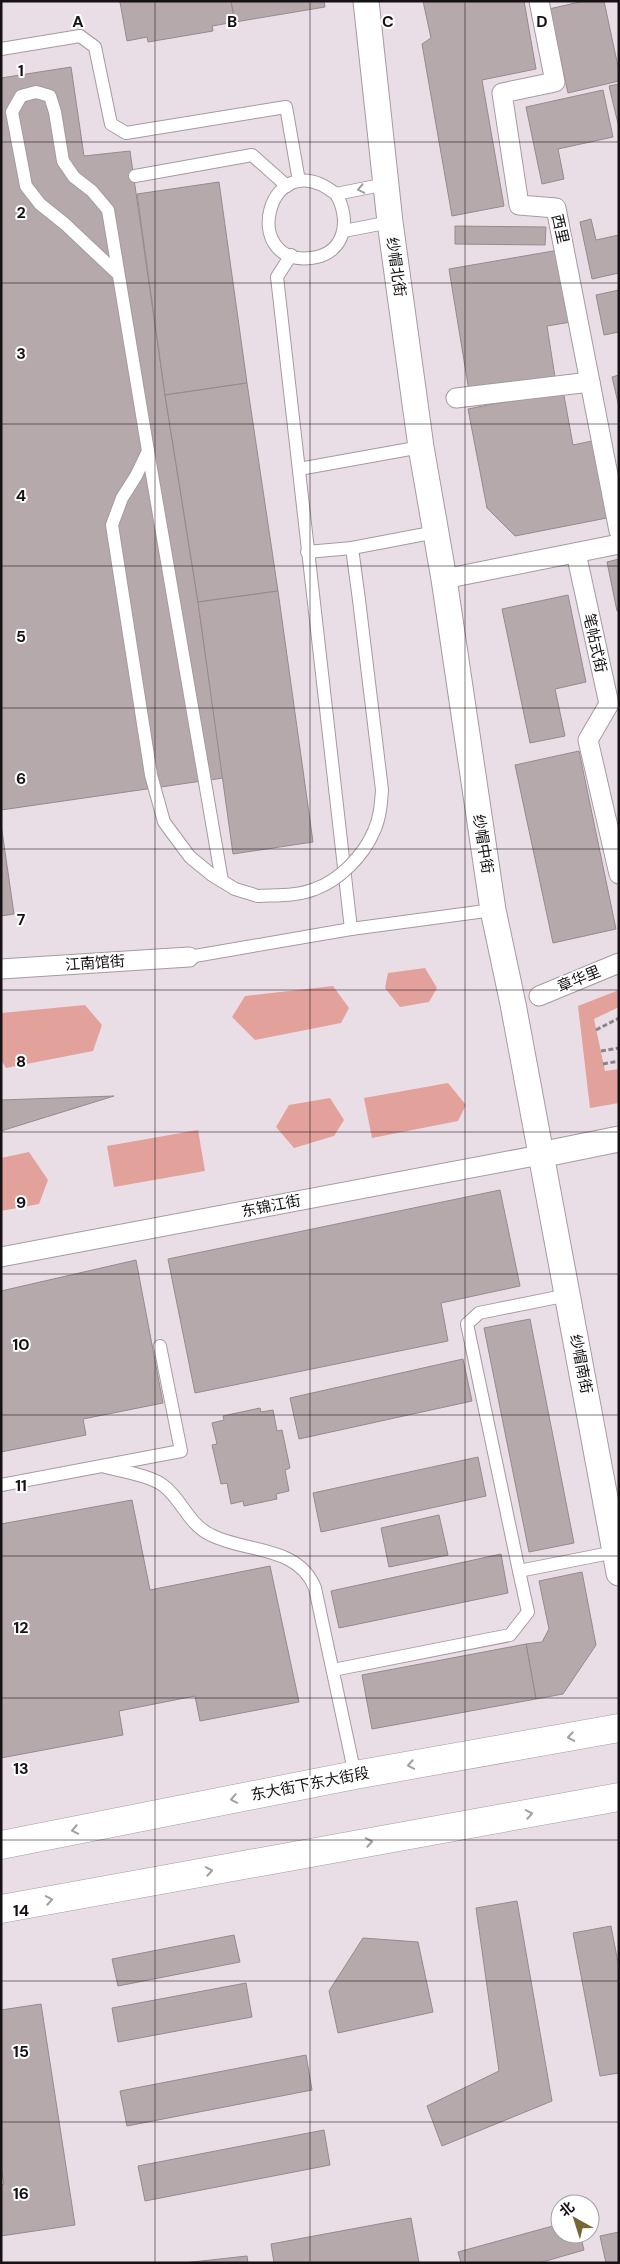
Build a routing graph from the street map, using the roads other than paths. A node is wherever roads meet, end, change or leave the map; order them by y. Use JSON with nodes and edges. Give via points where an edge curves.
{"nodes":[{"id":1,"x":366,"y":1,"type":"edge"},
{"id":2,"x":540,"y":1,"type":"edge"},
{"id":3,"x":1,"y":49,"type":"edge"},
{"id":4,"x":135,"y":176,"type":"dead end"},
{"id":5,"x":299,"y":181,"type":"junction"},
{"id":6,"x":386,"y":184,"type":"junction"},
{"id":7,"x":286,"y":186,"type":"junction"},
{"id":8,"x":336,"y":194,"type":"junction"},
{"id":9,"x":390,"y":222,"type":"junction"},
{"id":10,"x":344,"y":232,"type":"junction"},
{"id":11,"x":291,"y":255,"type":"junction"},
{"id":12,"x":118,"y":274,"type":"junction"},
{"id":13,"x":590,"y":382,"type":"junction"},
{"id":14,"x":456,"y":398,"type":"dead end"},
{"id":15,"x":421,"y":447,"type":"junction"},
{"id":16,"x":148,"y":452,"type":"junction"},
{"id":17,"x":299,"y":469,"type":"junction"},
{"id":18,"x":619,"y":531,"type":"edge"},
{"id":19,"x":436,"y":532,"type":"junction"},
{"id":20,"x":619,"y":544,"type":"edge"},
{"id":21,"x":352,"y":548,"type":"junction"},
{"id":22,"x":308,"y":552,"type":"junction"},
{"id":23,"x":576,"y":553,"type":"junction"},
{"id":24,"x":444,"y":579,"type":"junction"},
{"id":25,"x":614,"y":703,"type":"edge"},
{"id":26,"x":376,"y":748,"type":"dead end"},
{"id":27,"x":343,"y":858,"type":"junction"},
{"id":28,"x":619,"y":874,"type":"edge"},
{"id":29,"x":222,"y":881,"type":"junction"},
{"id":30,"x":493,"y":910,"type":"junction"},
{"id":31,"x":351,"y":929,"type":"junction"},
{"id":32,"x":189,"y":957,"type":"joint"},
{"id":33,"x":619,"y":963,"type":"edge"},
{"id":34,"x":1,"y":969,"type":"edge"},
{"id":35,"x":539,"y":996,"type":"dead end"},
{"id":36,"x":619,"y":1139,"type":"edge"},
{"id":37,"x":540,"y":1155,"type":"junction"},
{"id":38,"x":1,"y":1257,"type":"edge"},
{"id":39,"x":568,"y":1295,"type":"junction"},
{"id":40,"x":160,"y":1346,"type":"dead end"},
{"id":41,"x":102,"y":1466,"type":"junction"},
{"id":42,"x":1,"y":1485,"type":"edge"},
{"id":43,"x":617,"y":1562,"type":"edge"},
{"id":44,"x":519,"y":1571,"type":"junction"},
{"id":45,"x":333,"y":1670,"type":"junction"},
{"id":46,"x":619,"y":1728,"type":"edge"},
{"id":47,"x":355,"y":1775,"type":"junction"},
{"id":48,"x":619,"y":1798,"type":"edge"},
{"id":49,"x":1,"y":1845,"type":"edge"},
{"id":50,"x":1,"y":1909,"type":"edge"}],
"edges":[{"from":1,"to":6,"type":"street","name":"纱帽北街"},
{"from":2,"to":13,"type":"street","name":"西里","via":[[555,82],[502,93],[520,206],[556,208]]},
{"from":3,"to":5,"type":"lane","via":[[80,36],[95,47],[110,124],[126,133],[286,107]]},
{"from":4,"to":7,"type":"lane","via":[[252,155]]},
{"from":5,"to":7,"type":"lane"},
{"from":5,"to":8,"type":"lane","via":[[319,183]]},
{"from":6,"to":8,"type":"lane","one_way":true},
{"from":6,"to":9,"type":"street","name":"纱帽北街"},
{"from":7,"to":11,"type":"lane","via":[[270,206],[268,223],[273,240]]},
{"from":8,"to":10,"type":"lane","via":[[346,218]]},
{"from":9,"to":10,"type":"lane"},
{"from":9,"to":15,"type":"street","name":"纱帽北街"},
{"from":10,"to":11,"type":"lane","via":[[337,244],[315,258]]},
{"from":11,"to":17,"type":"lane","via":[[277,277]]},
{"from":12,"to":12,"type":"lane","via":[[108,210],[74,177],[63,161],[50,96],[36,92],[21,96],[12,112],[26,186],[40,204]]},
{"from":12,"to":16,"type":"lane"},
{"from":13,"to":14,"type":"street"},
{"from":13,"to":18,"type":"street","name":"西里"},
{"from":15,"to":17,"type":"lane"},
{"from":15,"to":19,"type":"street","name":"纱帽北街"},
{"from":16,"to":29,"type":"lane"},
{"from":16,"to":29,"type":"lane","via":[[122,498],[112,525],[151,776],[164,822],[190,857]]},
{"from":17,"to":22,"type":"lane"},
{"from":19,"to":21,"type":"lane"},
{"from":19,"to":24,"type":"street","name":"纱帽中街"},
{"from":20,"to":23,"type":"street"},
{"from":21,"to":22,"type":"lane"},
{"from":21,"to":29,"type":"lane","bridge":true,"via":[[382,790],[374,832],[350,866],[332,880],[308,891],[258,896],[234,889]]},
{"from":22,"to":27,"type":"lane"},
{"from":23,"to":24,"type":"street"},
{"from":23,"to":25,"type":"street","name":"笔帖式街"},
{"from":24,"to":30,"type":"street","name":"纱帽中街"},
{"from":25,"to":28,"type":"street","name":"笔帖式街","via":[[588,740]]},
{"from":26,"to":27,"type":"lane","via":[[382,790],[379,812],[362,850],[350,858]]},
{"from":27,"to":31,"type":"lane"},
{"from":30,"to":31,"type":"lane"},
{"from":30,"to":37,"type":"street","name":"纱帽中街"},
{"from":31,"to":32,"type":"lane"},
{"from":32,"to":34,"type":"street","name":"江南馆街"},
{"from":33,"to":35,"type":"street","name":"章华里"},
{"from":36,"to":37,"type":"street"},
{"from":37,"to":38,"type":"street","name":"东锦江街"},
{"from":37,"to":39,"type":"street","name":"纱帽南街"},
{"from":39,"to":43,"type":"street","name":"纱帽南街"},
{"from":39,"to":44,"type":"lane","via":[[479,1313],[467,1324]]},
{"from":40,"to":41,"type":"lane","via":[[181,1451]]},
{"from":41,"to":42,"type":"lane"},
{"from":41,"to":45,"type":"lane","via":[[156,1481],[208,1534],[222,1541],[279,1555],[310,1574]]},
{"from":43,"to":44,"type":"lane"},
{"from":44,"to":45,"type":"lane","via":[[528,1612],[510,1635]]},
{"from":45,"to":47,"type":"lane"},
{"from":46,"to":47,"type":"main road","name":"东大街下东大街段","one_way":true},
{"from":47,"to":49,"type":"main road","name":"东大街下东大街段","one_way":true},
{"from":50,"to":48,"type":"main road","one_way":true}]}
